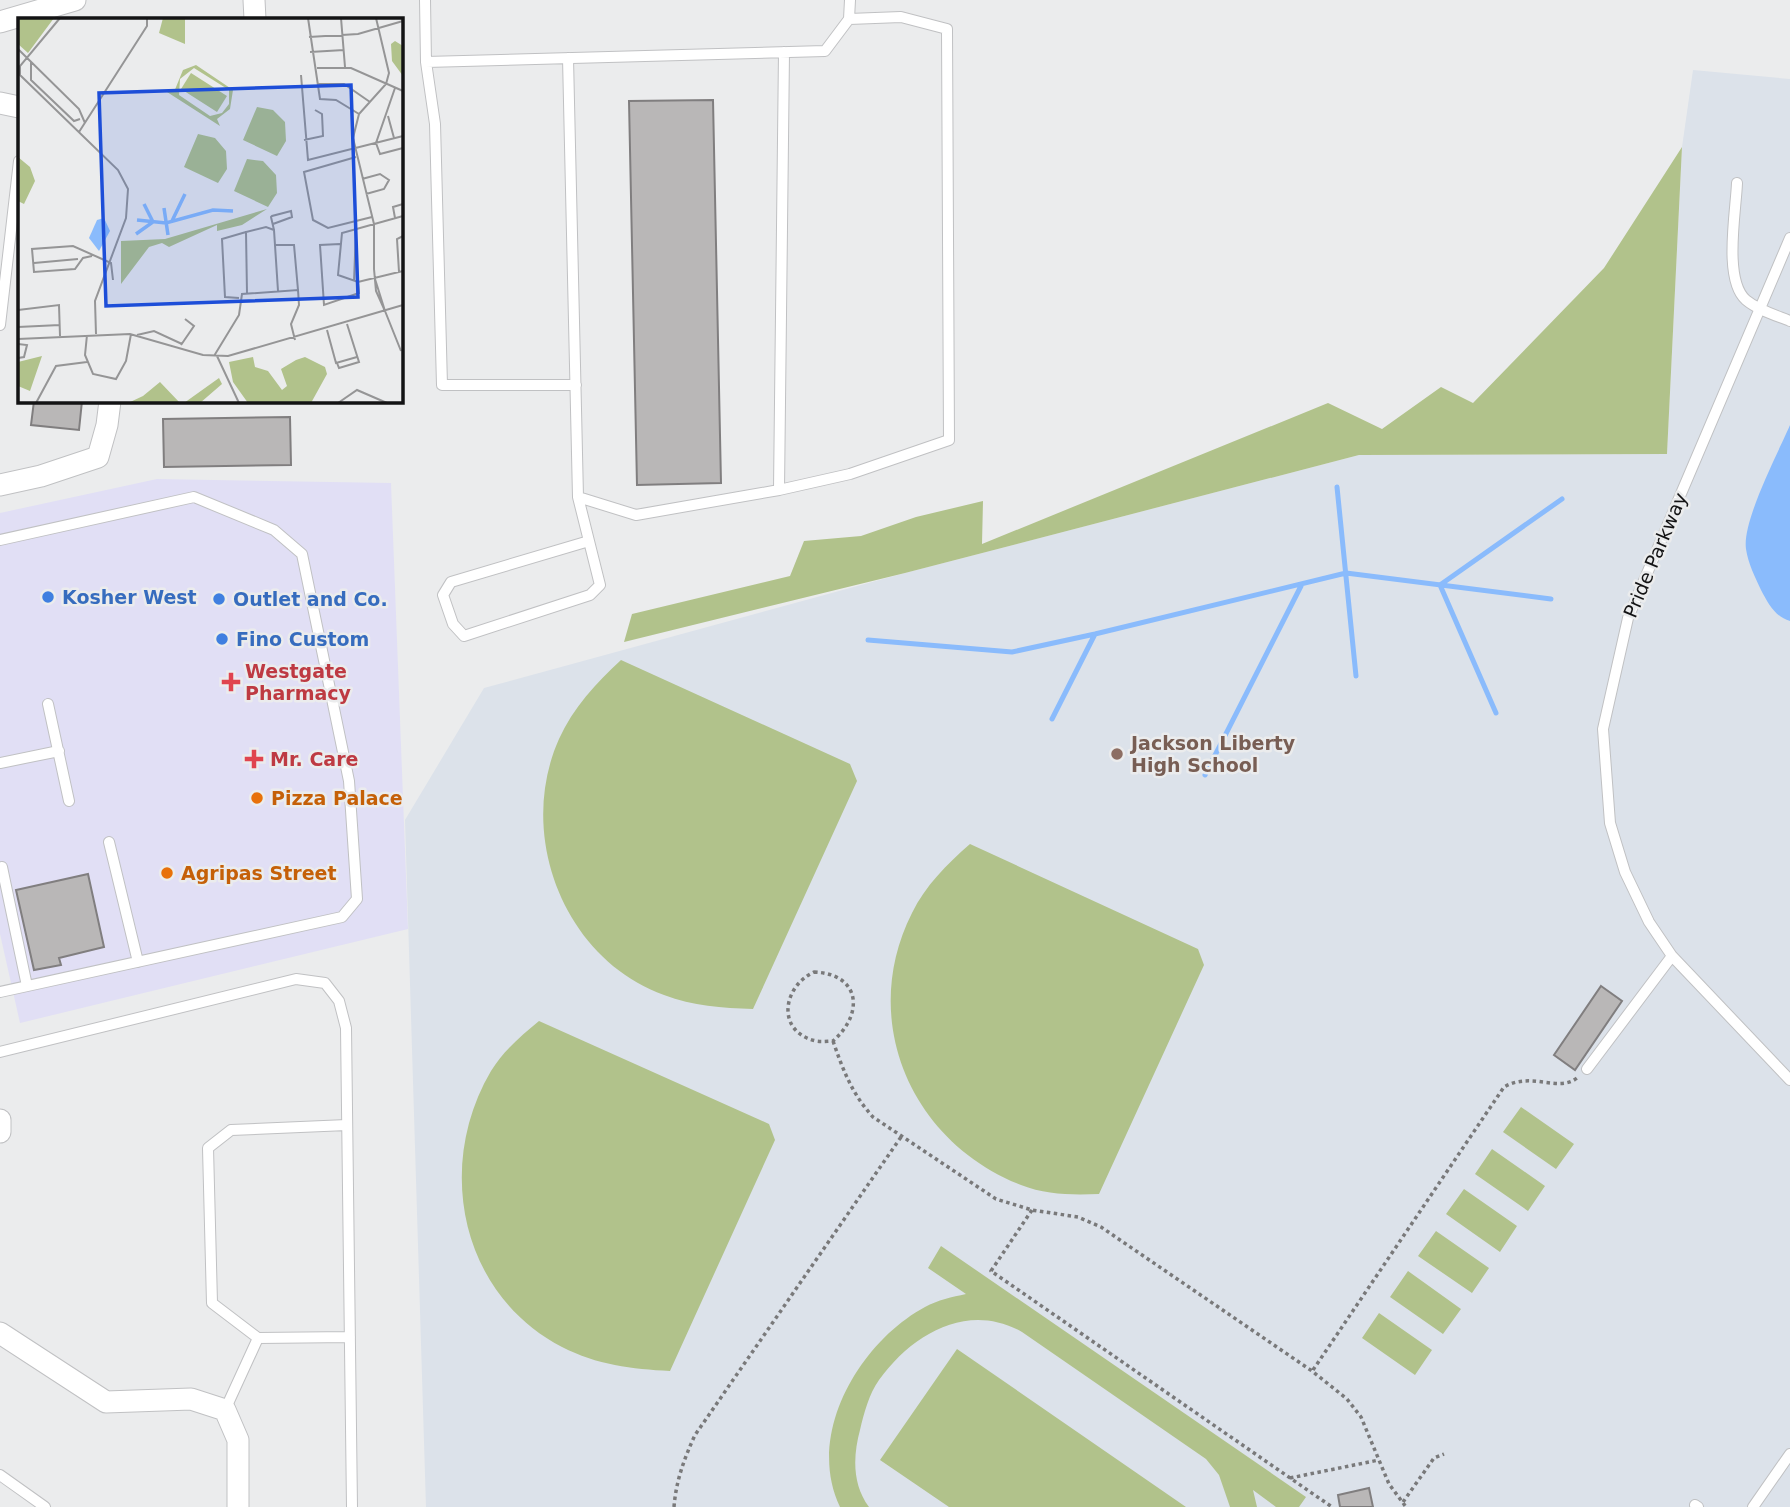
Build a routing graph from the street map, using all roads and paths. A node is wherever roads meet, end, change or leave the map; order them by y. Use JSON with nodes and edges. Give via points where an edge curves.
{"nodes":[{"id":1,"x":75,"y":0,"type":"edge"},
{"id":2,"x":254,"y":0,"type":"edge"},
{"id":3,"x":425,"y":0,"type":"edge"},
{"id":4,"x":850,"y":0,"type":"edge"},
{"id":5,"x":255,"y":18,"type":"edge"},
{"id":6,"x":849,"y":19,"type":"junction"},
{"id":7,"x":0,"y":22,"type":"edge"},
{"id":8,"x":784,"y":52,"type":"junction"},
{"id":9,"x":568,"y":58,"type":"junction"},
{"id":10,"x":426,"y":62,"type":"junction"},
{"id":11,"x":0,"y":103,"type":"edge"},
{"id":12,"x":18,"y":107,"type":"edge"},
{"id":13,"x":18,"y":169,"type":"edge"},
{"id":14,"x":1738,"y":183,"type":"dead end"},
{"id":15,"x":1790,"y":238,"type":"edge"},
{"id":16,"x":1760,"y":309,"type":"junction"},
{"id":17,"x":1790,"y":321,"type":"edge"},
{"id":18,"x":0,"y":325,"type":"edge"},
{"id":19,"x":576,"y":385,"type":"junction"},
{"id":20,"x":110,"y":402,"type":"edge"},
{"id":21,"x":0,"y":484,"type":"edge"},
{"id":22,"x":779,"y":490,"type":"junction"},
{"id":23,"x":578,"y":497,"type":"junction"},
{"id":24,"x":0,"y":540,"type":"edge"},
{"id":25,"x":589,"y":541,"type":"junction"},
{"id":26,"x":48,"y":704,"type":"dead end"},
{"id":27,"x":59,"y":751,"type":"junction"},
{"id":28,"x":0,"y":763,"type":"edge"},
{"id":29,"x":69,"y":801,"type":"dead end"},
{"id":30,"x":108,"y":842,"type":"dead end"},
{"id":31,"x":2,"y":867,"type":"dead end"},
{"id":32,"x":1672,"y":956,"type":"junction"},
{"id":33,"x":138,"y":962,"type":"junction"},
{"id":34,"x":27,"y":986,"type":"junction"},
{"id":35,"x":0,"y":992,"type":"edge"},
{"id":36,"x":833,"y":1041,"type":"junction"},
{"id":37,"x":0,"y":1052,"type":"edge"},
{"id":38,"x":1587,"y":1069,"type":"joint"},
{"id":39,"x":1790,"y":1080,"type":"edge"},
{"id":40,"x":0,"y":1120,"type":"edge"},
{"id":41,"x":347,"y":1125,"type":"junction"},
{"id":42,"x":0,"y":1132,"type":"edge"},
{"id":43,"x":901,"y":1136,"type":"junction"},
{"id":44,"x":1032,"y":1210,"type":"junction"},
{"id":45,"x":0,"y":1334,"type":"edge"},
{"id":46,"x":350,"y":1337,"type":"junction"},
{"id":47,"x":258,"y":1338,"type":"junction"},
{"id":48,"x":1312,"y":1371,"type":"junction"},
{"id":49,"x":225,"y":1410,"type":"junction"},
{"id":50,"x":1444,"y":1454,"type":"dead end"},
{"id":51,"x":1790,"y":1454,"type":"edge"},
{"id":52,"x":1379,"y":1460,"type":"junction"},
{"id":53,"x":0,"y":1475,"type":"edge"},
{"id":54,"x":1290,"y":1478,"type":"junction"},
{"id":55,"x":1403,"y":1502,"type":"junction"},
{"id":56,"x":45,"y":1507,"type":"edge"},
{"id":57,"x":238,"y":1507,"type":"edge"},
{"id":58,"x":352,"y":1507,"type":"edge"},
{"id":59,"x":674,"y":1507,"type":"edge"},
{"id":60,"x":1332,"y":1507,"type":"edge"},
{"id":61,"x":1406,"y":1507,"type":"edge"},
{"id":62,"x":1753,"y":1507,"type":"edge"}],
"edges":[{"from":1,"to":7,"type":"street"},
{"from":2,"to":5,"type":"street"},
{"from":3,"to":10,"type":"lane"},
{"from":4,"to":6,"type":"lane"},
{"from":6,"to":8,"type":"lane","via":[[825,51]]},
{"from":6,"to":22,"type":"lane","via":[[901,17],[947,29],[949,440],[850,474]]},
{"from":8,"to":9,"type":"lane"},
{"from":8,"to":22,"type":"lane"},
{"from":9,"to":10,"type":"lane"},
{"from":9,"to":19,"type":"lane"},
{"from":10,"to":19,"type":"lane","via":[[435,124],[442,385]]},
{"from":11,"to":12,"type":"street"},
{"from":13,"to":18,"type":"lane"},
{"from":14,"to":16,"type":"lane","via":[[1733,270],[1744,299]]},
{"from":15,"to":16,"type":"lane","name":"Pride Parkway"},
{"from":16,"to":17,"type":"lane"},
{"from":16,"to":32,"type":"lane","name":"Pride Parkway","via":[[1628,618],[1603,729],[1610,823],[1625,872]]},
{"from":19,"to":23,"type":"lane"},
{"from":20,"to":21,"type":"street","via":[[98,457]]},
{"from":22,"to":23,"type":"lane","via":[[636,515]]},
{"from":23,"to":25,"type":"lane"},
{"from":24,"to":33,"type":"lane","via":[[194,497],[274,530],[302,554],[349,781],[357,899],[342,917]]},
{"from":25,"to":25,"type":"lane","via":[[451,582],[443,595],[453,624],[464,636],[590,595],[600,585]]},
{"from":26,"to":27,"type":"lane"},
{"from":27,"to":28,"type":"lane"},
{"from":27,"to":29,"type":"lane"},
{"from":30,"to":33,"type":"lane"},
{"from":31,"to":34,"type":"lane"},
{"from":32,"to":38,"type":"lane"},
{"from":32,"to":39,"type":"lane","name":"Pride Parkway"},
{"from":33,"to":34,"type":"lane"},
{"from":34,"to":35,"type":"lane"},
{"from":36,"to":36,"type":"path","via":[[851,1019],[853,995],[838,976],[814,972],[794,988],[788,1014],[793,1028],[804,1036]]},
{"from":36,"to":43,"type":"path","via":[[858,1100]]},
{"from":37,"to":41,"type":"lane","via":[[296,979],[325,983],[339,1002],[346,1028]]},
{"from":38,"to":48,"type":"path","via":[[1573,1081],[1517,1080],[1504,1087]]},
{"from":40,"to":42,"type":"street"},
{"from":41,"to":46,"type":"lane"},
{"from":41,"to":47,"type":"lane","via":[[231,1129],[208,1148],[212,1304]]},
{"from":43,"to":44,"type":"path","via":[[996,1199]]},
{"from":43,"to":59,"type":"path","via":[[695,1436],[683,1461]]},
{"from":44,"to":48,"type":"path","via":[[1078,1217],[1101,1227]]},
{"from":44,"to":54,"type":"path","via":[[991,1271]]},
{"from":45,"to":49,"type":"street","via":[[106,1402],[191,1399]]},
{"from":46,"to":47,"type":"lane"},
{"from":46,"to":58,"type":"lane"},
{"from":47,"to":49,"type":"lane"},
{"from":48,"to":52,"type":"path","via":[[1354,1408]]},
{"from":49,"to":57,"type":"street","via":[[238,1440]]},
{"from":50,"to":55,"type":"path","via":[[1434,1458]]},
{"from":51,"to":62,"type":"lane"},
{"from":52,"to":54,"type":"path"},
{"from":52,"to":55,"type":"path"},
{"from":53,"to":56,"type":"lane"},
{"from":54,"to":60,"type":"path"},
{"from":55,"to":61,"type":"path"}]}
